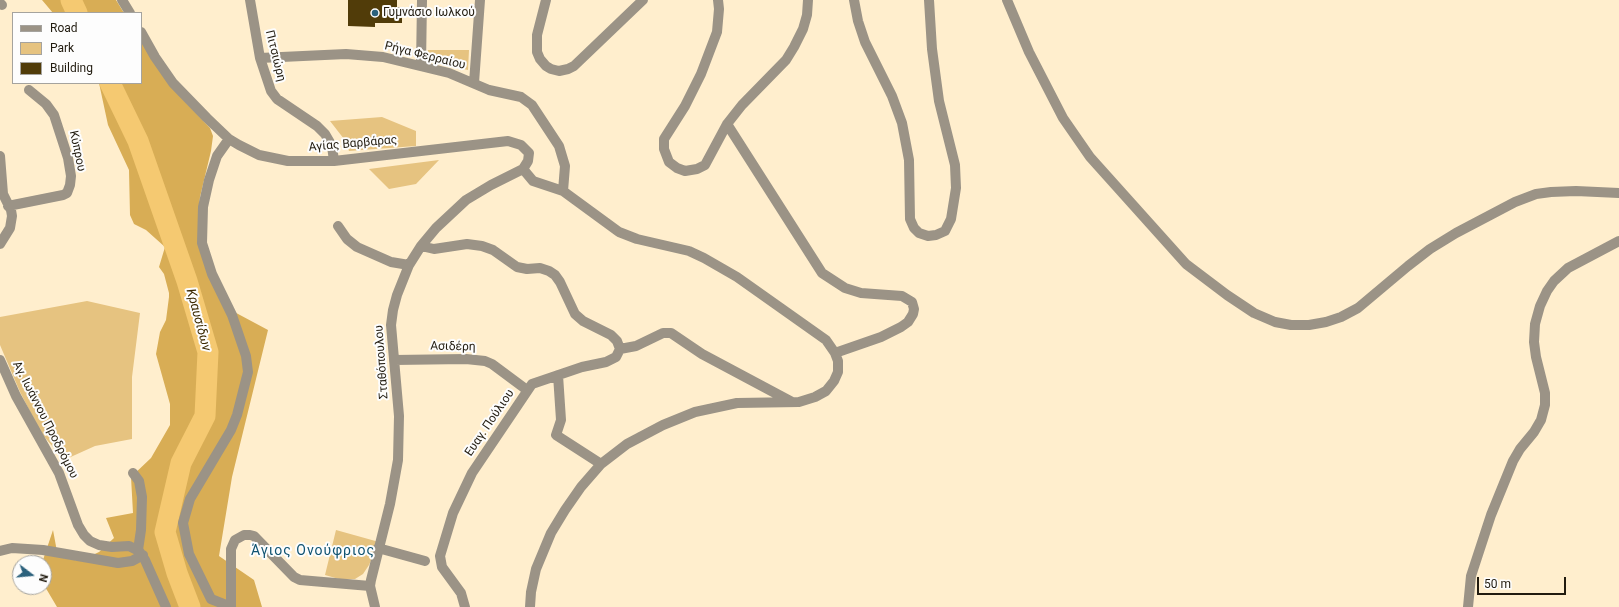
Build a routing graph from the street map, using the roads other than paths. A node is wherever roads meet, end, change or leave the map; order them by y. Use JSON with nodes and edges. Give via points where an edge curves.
{"nodes":[{"id":1,"x":122,"y":0,"type":"edge"},
{"id":2,"x":250,"y":0,"type":"edge"},
{"id":3,"x":422,"y":0,"type":"edge"},
{"id":4,"x":480,"y":0,"type":"edge"},
{"id":5,"x":546,"y":0,"type":"edge"},
{"id":6,"x":643,"y":0,"type":"edge"},
{"id":7,"x":718,"y":0,"type":"edge"},
{"id":8,"x":808,"y":0,"type":"edge"},
{"id":9,"x":854,"y":0,"type":"edge"},
{"id":10,"x":929,"y":0,"type":"edge"},
{"id":11,"x":1007,"y":0,"type":"edge"},
{"id":12,"x":129,"y":12,"type":"edge"},
{"id":13,"x":142,"y":34,"type":"edge"},
{"id":14,"x":260,"y":58,"type":"junction"},
{"id":15,"x":421,"y":66,"type":"junction"},
{"id":16,"x":474,"y":83,"type":"junction"},
{"id":17,"x":29,"y":90,"type":"dead end"},
{"id":18,"x":727,"y":124,"type":"junction"},
{"id":19,"x":229,"y":139,"type":"junction"},
{"id":20,"x":0,"y":156,"type":"edge"},
{"id":21,"x":334,"y":161,"type":"junction"},
{"id":22,"x":524,"y":169,"type":"junction"},
{"id":23,"x":563,"y":191,"type":"junction"},
{"id":24,"x":1619,"y":193,"type":"edge"},
{"id":25,"x":8,"y":206,"type":"junction"},
{"id":26,"x":338,"y":226,"type":"dead end"},
{"id":27,"x":1619,"y":241,"type":"edge"},
{"id":28,"x":0,"y":244,"type":"edge"},
{"id":29,"x":421,"y":246,"type":"junction"},
{"id":30,"x":409,"y":265,"type":"junction"},
{"id":31,"x":620,"y":349,"type":"junction"},
{"id":32,"x":835,"y":353,"type":"junction"},
{"id":33,"x":0,"y":360,"type":"edge"},
{"id":34,"x":394,"y":360,"type":"junction"},
{"id":35,"x":558,"y":374,"type":"junction"},
{"id":36,"x":527,"y":390,"type":"junction"},
{"id":37,"x":793,"y":402,"type":"junction"},
{"id":38,"x":601,"y":464,"type":"junction"},
{"id":39,"x":133,"y":473,"type":"dead end"},
{"id":40,"x":378,"y":548,"type":"junction"},
{"id":41,"x":0,"y":551,"type":"edge"},
{"id":42,"x":140,"y":553,"type":"junction"},
{"id":43,"x":425,"y":561,"type":"dead end"},
{"id":44,"x":370,"y":586,"type":"junction"},
{"id":45,"x":166,"y":607,"type":"edge"},
{"id":46,"x":231,"y":607,"type":"edge"},
{"id":47,"x":375,"y":607,"type":"edge"},
{"id":48,"x":465,"y":607,"type":"edge"},
{"id":49,"x":530,"y":607,"type":"edge"},
{"id":50,"x":1468,"y":607,"type":"edge"}],
"edges":[{"from":1,"to":12,"type":"street"},
{"from":2,"to":14,"type":"street","name":"Πιτσιώρη"},
{"from":3,"to":15,"type":"street"},
{"from":4,"to":16,"type":"street"},
{"from":5,"to":6,"type":"street","via":[[537,35],[537,52],[542,63],[554,71],[572,68]]},
{"from":7,"to":18,"type":"street","via":[[717,32],[694,89],[664,139],[665,156],[677,168],[685,171],[705,165]]},
{"from":8,"to":18,"type":"street","via":[[805,22],[794,48]]},
{"from":9,"to":10,"type":"street","via":[[865,42],[892,96],[902,123],[909,160],[910,219],[919,233],[936,236],[945,231],[951,220],[956,188],[955,165],[939,101]]},
{"from":11,"to":24,"type":"street","via":[[1029,52],[1063,118],[1090,157],[1186,264],[1254,313],[1275,322],[1309,325],[1341,317],[1358,308],[1430,249],[1515,202],[1536,194],[1576,191]]},
{"from":13,"to":19,"type":"street","name":"Αγίας Βαρβάρας","via":[[173,83]]},
{"from":14,"to":15,"type":"street","name":"Ρήγα Φερραίου","via":[[354,54]]},
{"from":14,"to":21,"type":"street","name":"Πιτσιώρη","via":[[274,96],[321,130],[329,141]]},
{"from":15,"to":16,"type":"street","name":"Ρήγα Φερραίου"},
{"from":16,"to":23,"type":"street","name":"Ρήγα Φερραίου","via":[[497,93],[521,97],[532,105],[561,151],[565,172]]},
{"from":17,"to":25,"type":"street","name":"Κύπρου","via":[[46,104],[54,115],[68,158],[70,186],[63,195]]},
{"from":18,"to":32,"type":"street","via":[[822,273],[839,285],[861,293],[902,296],[912,302],[913,314],[901,327]]},
{"from":19,"to":21,"type":"street","name":"Αγίας Βαρβάρας","via":[[249,151],[277,160]]},
{"from":19,"to":46,"type":"street","via":[[217,156],[209,180],[203,207],[202,243],[212,274],[232,315],[246,356],[248,372],[234,424],[190,499],[183,523],[189,554],[211,599]]},
{"from":20,"to":25,"type":"street","via":[[2,188]]},
{"from":21,"to":22,"type":"street","name":"Αγίας Βαρβάρας","via":[[508,141],[522,145],[528,151],[528,161]]},
{"from":22,"to":23,"type":"street","via":[[536,182]]},
{"from":22,"to":29,"type":"street","name":"Σταθόπουλου","via":[[490,185],[461,204],[441,222]]},
{"from":23,"to":32,"type":"street","via":[[619,232],[637,239],[689,251],[717,265],[818,333]]},
{"from":25,"to":28,"type":"street","via":[[12,221]]},
{"from":26,"to":30,"type":"street","via":[[347,239],[357,247],[391,262]]},
{"from":27,"to":50,"type":"street","via":[[1568,268],[1554,281],[1540,306],[1534,342],[1546,392],[1545,405],[1541,420],[1513,461],[1491,515],[1472,576]]},
{"from":29,"to":30,"type":"street","name":"Σταθόπουλου"},
{"from":29,"to":31,"type":"street","via":[[434,249],[467,244],[482,246],[493,250],[517,267],[549,271],[556,275],[575,314],[611,335]]},
{"from":30,"to":34,"type":"street","name":"Σταθόπουλου","via":[[393,310],[391,336]]},
{"from":31,"to":35,"type":"street","name":"Ευαγ. Πούλιου","via":[[616,357],[606,362]]},
{"from":31,"to":37,"type":"street","via":[[636,346],[663,333],[671,333],[702,354]]},
{"from":32,"to":37,"type":"street","via":[[838,372],[826,391],[815,397]]},
{"from":33,"to":42,"type":"street","name":"Αγ. Ιωάννου Προδρόμου","via":[[16,396],[57,468],[84,535],[99,545],[129,546]]},
{"from":34,"to":36,"type":"street","name":"Ασιδέρη","via":[[484,361]]},
{"from":34,"to":40,"type":"street","name":"Σταθόπουλου","via":[[399,416],[398,460]]},
{"from":35,"to":36,"type":"street","name":"Ευαγ. Πούλιου","via":[[532,384]]},
{"from":35,"to":38,"type":"street","via":[[561,420],[556,435]]},
{"from":36,"to":48,"type":"street","name":"Ευαγ. Πούλιου","via":[[472,473],[457,501],[441,549],[442,567],[461,593]]},
{"from":37,"to":38,"type":"street","via":[[737,404],[695,412],[639,437]]},
{"from":38,"to":49,"type":"street","via":[[577,493],[551,533],[533,580]]},
{"from":39,"to":42,"type":"street","via":[[139,481],[142,497]]},
{"from":40,"to":43,"type":"street"},
{"from":40,"to":44,"type":"street","name":"Σταθόπουλου"},
{"from":41,"to":42,"type":"street","via":[[12,548],[43,550],[118,563],[132,561]]},
{"from":42,"to":45,"type":"street"},
{"from":44,"to":46,"type":"street","via":[[300,580],[256,538],[244,535],[235,540],[231,549]]},
{"from":44,"to":47,"type":"street"}]}
